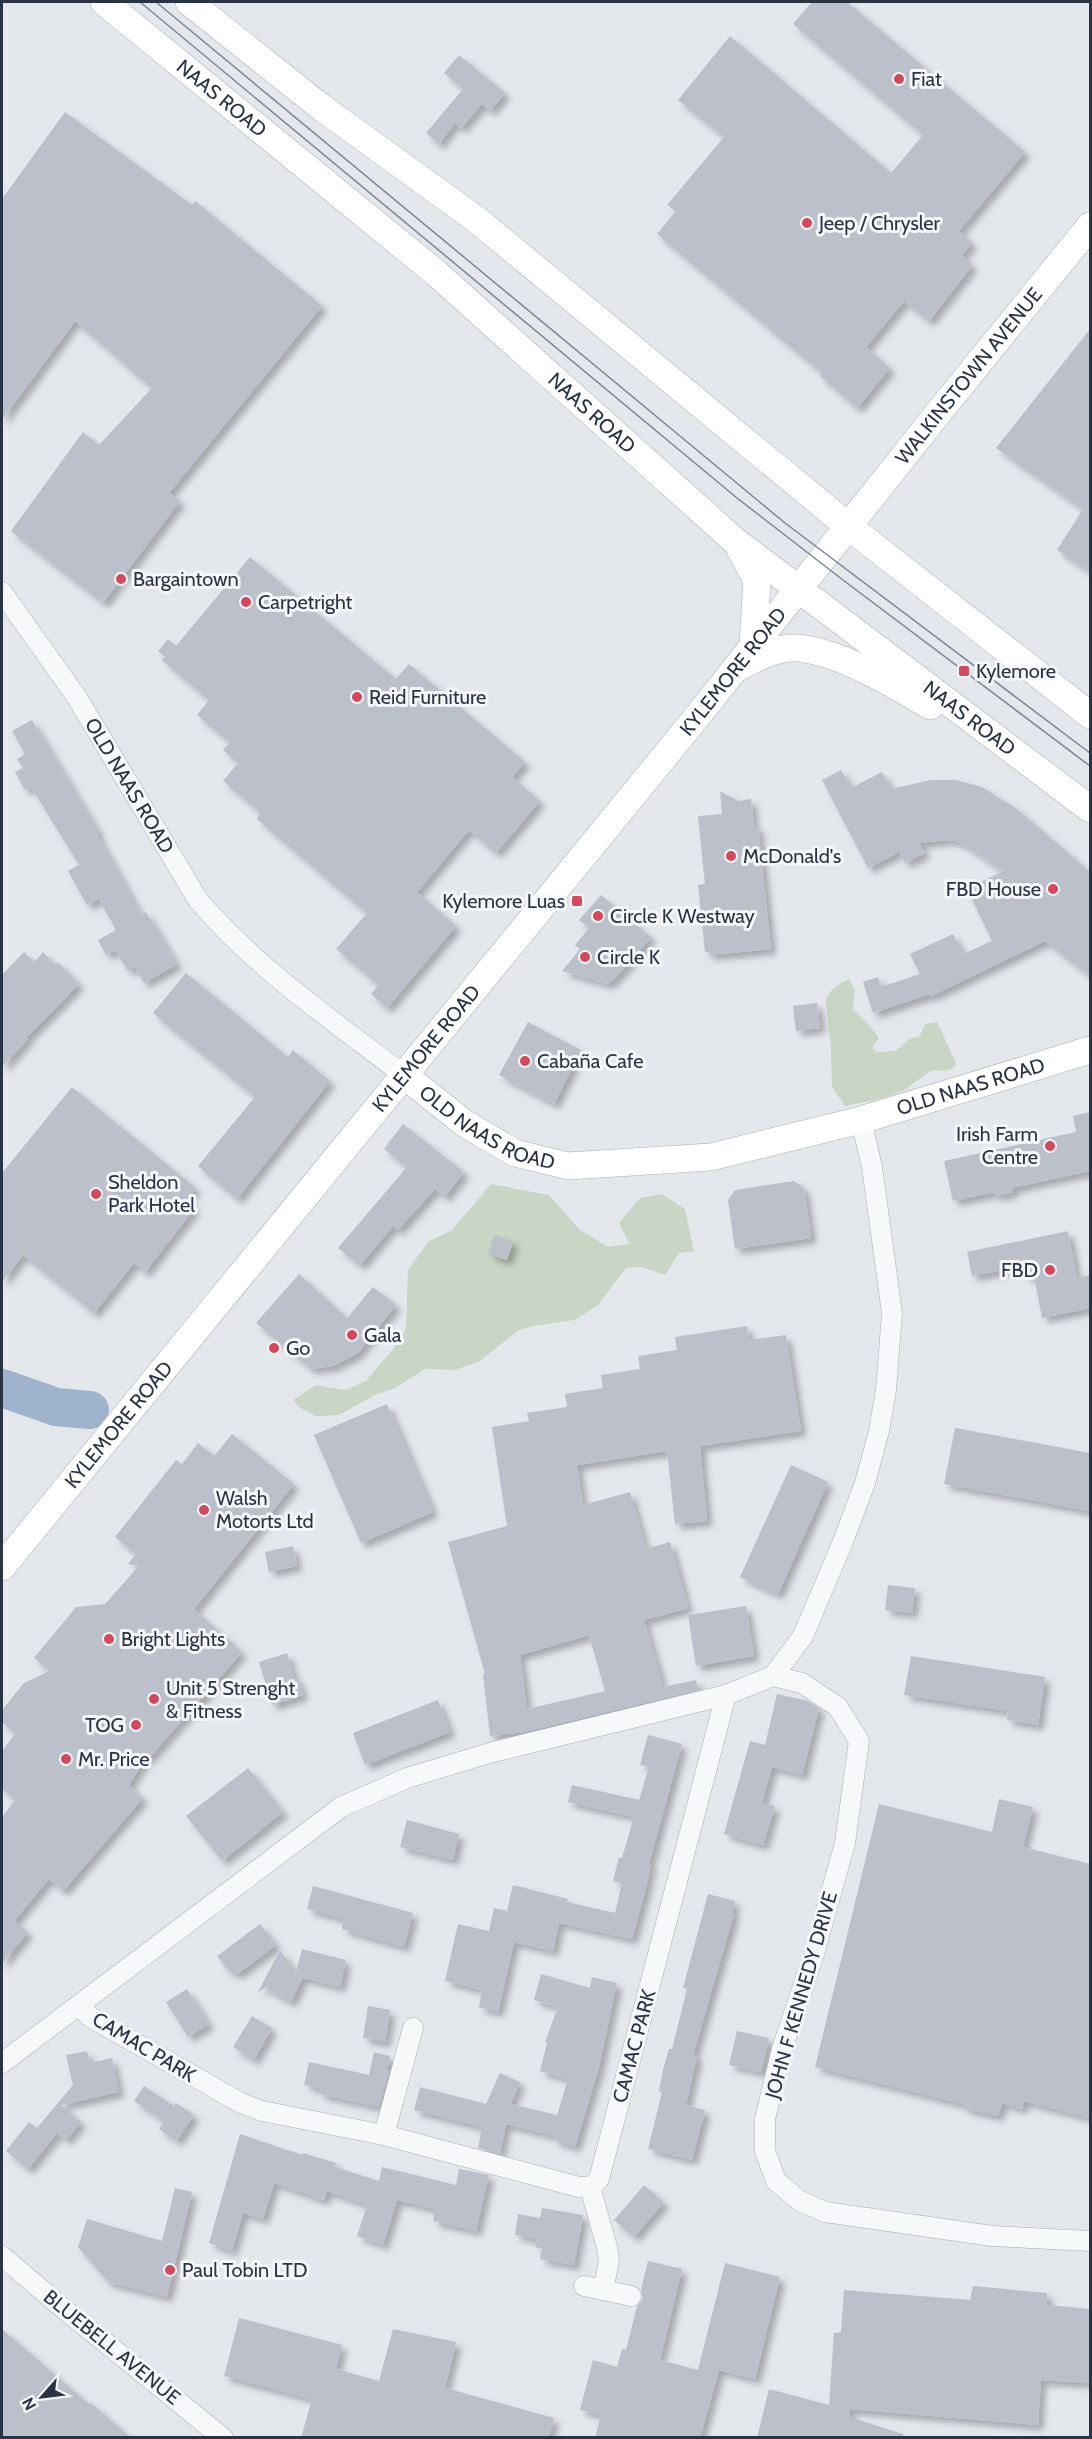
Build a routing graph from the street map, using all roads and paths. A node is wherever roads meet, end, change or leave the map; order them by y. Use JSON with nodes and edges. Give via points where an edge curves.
{"nodes":[{"id":1,"x":104,"y":2,"type":"edge"},
{"id":2,"x":189,"y":2,"type":"edge"},
{"id":3,"x":1090,"y":226,"type":"edge"},
{"id":4,"x":849,"y":526,"type":"junction"},
{"id":5,"x":735,"y":541,"type":"junction"},
{"id":6,"x":799,"y":588,"type":"junction"},
{"id":7,"x":2,"y":592,"type":"edge"},
{"id":8,"x":753,"y":645,"type":"junction"},
{"id":9,"x":733,"y":670,"type":"junction"},
{"id":10,"x":1090,"y":716,"type":"edge"},
{"id":11,"x":1049,"y":777,"type":"junction"},
{"id":12,"x":1090,"y":809,"type":"edge"},
{"id":13,"x":1090,"y":1050,"type":"edge"},
{"id":14,"x":404,"y":1075,"type":"junction"},
{"id":15,"x":861,"y":1120,"type":"junction"},
{"id":16,"x":2,"y":1567,"type":"edge"},
{"id":17,"x":773,"y":1676,"type":"junction"},
{"id":18,"x":726,"y":1695,"type":"junction"},
{"id":19,"x":79,"y":2005,"type":"junction"},
{"id":20,"x":413,"y":2028,"type":"dead end"},
{"id":21,"x":2,"y":2063,"type":"edge"},
{"id":22,"x":384,"y":2135,"type":"junction"},
{"id":23,"x":590,"y":2187,"type":"junction"},
{"id":24,"x":1090,"y":2241,"type":"edge"},
{"id":25,"x":2,"y":2256,"type":"edge"},
{"id":26,"x":584,"y":2286,"type":"dead end"},
{"id":27,"x":603,"y":2290,"type":"junction"},
{"id":28,"x":631,"y":2296,"type":"dead end"},
{"id":29,"x":223,"y":2438,"type":"edge"}],
"edges":[{"from":1,"to":5,"type":"main road","name":"NAAS ROAD","via":[[436,273]]},
{"from":2,"to":4,"type":"main road","via":[[321,107],[477,220]]},
{"from":3,"to":4,"type":"main road","name":"WALKINSTOWN AVENUE"},
{"from":4,"to":6,"type":"main road","name":"KYLEMORE ROAD"},
{"from":4,"to":10,"type":"main road"},
{"from":5,"to":6,"type":"main road","name":"NAAS ROAD"},
{"from":5,"to":8,"type":"main road","via":[[757,581]]},
{"from":6,"to":8,"type":"main road","name":"KYLEMORE ROAD"},
{"from":6,"to":11,"type":"main road","name":"NAAS ROAD"},
{"from":7,"to":14,"type":"street","name":"OLD NAAS ROAD","via":[[76,696],[198,900],[223,929],[280,981]]},
{"from":8,"to":9,"type":"main road","name":"KYLEMORE ROAD"},
{"from":9,"to":11,"type":"main road","via":[[760,656],[794,648],[823,654],[885,678],[1000,754]]},
{"from":9,"to":14,"type":"main road","name":"KYLEMORE ROAD"},
{"from":11,"to":12,"type":"main road","name":"NAAS ROAD"},
{"from":13,"to":15,"type":"main road","name":"OLD NAAS ROAD"},
{"from":14,"to":15,"type":"main road","name":"OLD NAAS ROAD","via":[[464,1123],[515,1153],[568,1166],[711,1157]]},
{"from":14,"to":16,"type":"main road","name":"KYLEMORE ROAD"},
{"from":15,"to":17,"type":"street","via":[[872,1167],[892,1313],[883,1410],[865,1484],[842,1544],[803,1636]]},
{"from":17,"to":18,"type":"street"},
{"from":17,"to":24,"type":"street","name":"JOHN F KENNEDY DRIVE","via":[[802,1683],[838,1707],[859,1741],[845,1843],[782,2049],[765,2119],[765,2151],[776,2181],[800,2201],[825,2212],[992,2236]]},
{"from":18,"to":19,"type":"street","via":[[493,1752],[408,1778],[341,1807]]},
{"from":18,"to":23,"type":"street","name":"CAMAC PARK","via":[[599,2179]]},
{"from":19,"to":21,"type":"street"},
{"from":19,"to":22,"type":"street","name":"CAMAC PARK","via":[[90,2017],[241,2103]]},
{"from":20,"to":22,"type":"street"},
{"from":22,"to":23,"type":"street","name":"CAMAC PARK"},
{"from":23,"to":27,"type":"street","via":[[609,2261]]},
{"from":25,"to":29,"type":"street","name":"BLUEBELL AVENUE"},
{"from":26,"to":27,"type":"street"},
{"from":27,"to":28,"type":"street"}]}
